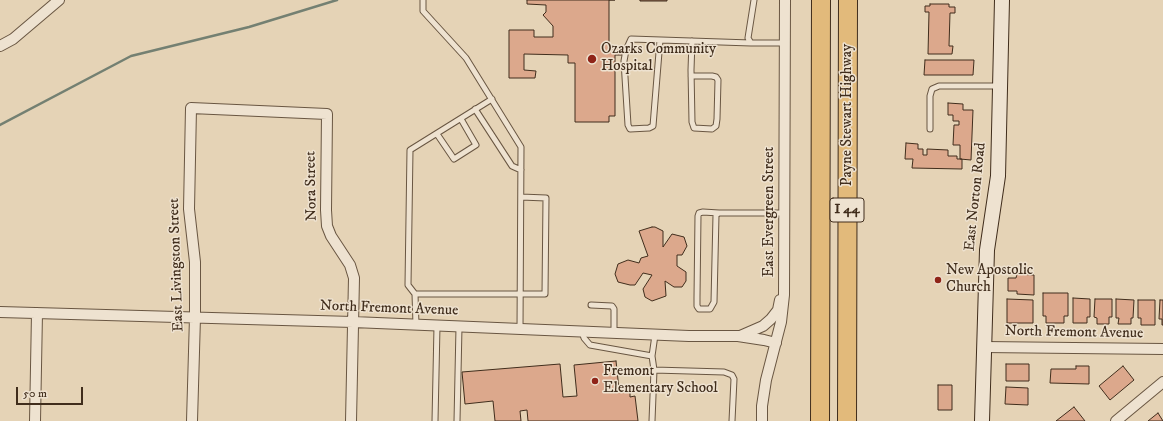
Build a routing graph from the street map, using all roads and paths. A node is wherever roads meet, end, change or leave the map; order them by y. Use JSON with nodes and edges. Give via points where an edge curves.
{"nodes":[{"id":1,"x":59,"y":0,"type":"edge"},
{"id":2,"x":424,"y":0,"type":"edge"},
{"id":3,"x":754,"y":0,"type":"edge"},
{"id":4,"x":785,"y":0,"type":"edge"},
{"id":5,"x":821,"y":0,"type":"edge"},
{"id":6,"x":848,"y":0,"type":"edge"},
{"id":7,"x":1002,"y":0,"type":"edge"},
{"id":8,"x":660,"y":40,"type":"junction"},
{"id":9,"x":692,"y":41,"type":"junction"},
{"id":10,"x":751,"y":43,"type":"junction"},
{"id":11,"x":785,"y":43,"type":"junction"},
{"id":12,"x":0,"y":46,"type":"edge"},
{"id":13,"x":691,"y":76,"type":"junction"},
{"id":14,"x":1000,"y":86,"type":"junction"},
{"id":15,"x":492,"y":99,"type":"junction"},
{"id":16,"x":191,"y":108,"type":"joint"},
{"id":17,"x":475,"y":110,"type":"junction"},
{"id":18,"x":461,"y":119,"type":"junction"},
{"id":19,"x":930,"y":129,"type":"dead end"},
{"id":20,"x":437,"y":134,"type":"junction"},
{"id":21,"x":521,"y":170,"type":"junction"},
{"id":22,"x":521,"y":197,"type":"junction"},
{"id":23,"x":718,"y":212,"type":"junction"},
{"id":24,"x":785,"y":213,"type":"junction"},
{"id":25,"x":785,"y":282,"type":"junction"},
{"id":26,"x":415,"y":294,"type":"junction"},
{"id":27,"x":520,"y":294,"type":"junction"},
{"id":28,"x":592,"y":305,"type":"dead end"},
{"id":29,"x":0,"y":312,"type":"edge"},
{"id":30,"x":37,"y":313,"type":"junction"},
{"id":31,"x":195,"y":317,"type":"junction"},
{"id":32,"x":353,"y":322,"type":"junction"},
{"id":33,"x":416,"y":325,"type":"junction"},
{"id":34,"x":437,"y":326,"type":"junction"},
{"id":35,"x":459,"y":326,"type":"junction"},
{"id":36,"x":520,"y":329,"type":"junction"},
{"id":37,"x":582,"y":332,"type":"junction"},
{"id":38,"x":614,"y":333,"type":"junction"},
{"id":39,"x":655,"y":335,"type":"junction"},
{"id":40,"x":738,"y":336,"type":"junction"},
{"id":41,"x":776,"y":343,"type":"junction"},
{"id":42,"x":984,"y":347,"type":"junction"},
{"id":43,"x":1163,"y":349,"type":"edge"},
{"id":44,"x":652,"y":356,"type":"junction"},
{"id":45,"x":654,"y":370,"type":"junction"},
{"id":46,"x":1163,"y":382,"type":"edge"},
{"id":47,"x":35,"y":421,"type":"edge"},
{"id":48,"x":192,"y":421,"type":"edge"},
{"id":49,"x":351,"y":421,"type":"edge"},
{"id":50,"x":435,"y":421,"type":"edge"},
{"id":51,"x":457,"y":421,"type":"edge"},
{"id":52,"x":652,"y":421,"type":"edge"},
{"id":53,"x":732,"y":421,"type":"edge"},
{"id":54,"x":762,"y":421,"type":"edge"},
{"id":55,"x":820,"y":421,"type":"edge"},
{"id":56,"x":847,"y":421,"type":"edge"},
{"id":57,"x":982,"y":421,"type":"edge"},
{"id":58,"x":1116,"y":421,"type":"edge"}],
"edges":[{"from":1,"to":12,"type":"street","via":[[13,39]]},
{"from":2,"to":15,"type":"lane","via":[[423,11],[466,58]]},
{"from":3,"to":10,"type":"lane","via":[[748,38]]},
{"from":4,"to":11,"type":"street","name":"East Evergreen Street"},
{"from":5,"to":55,"type":"highway","name":"Payne Stewart Highway","number":"I 44"},
{"from":6,"to":56,"type":"highway","name":"Payne Stewart Highway","number":"I 44"},
{"from":7,"to":14,"type":"main road","name":"East Norton Road"},
{"from":8,"to":8,"type":"lane","via":[[631,39],[626,50],[624,61],[630,128],[653,126]]},
{"from":8,"to":9,"type":"lane"},
{"from":9,"to":10,"type":"lane"},
{"from":9,"to":13,"type":"lane"},
{"from":10,"to":11,"type":"lane"},
{"from":11,"to":24,"type":"street","name":"East Evergreen Street"},
{"from":13,"to":13,"type":"lane","via":[[694,128],[712,129],[716,126],[717,119],[718,80],[712,76]]},
{"from":14,"to":19,"type":"lane","via":[[939,86],[932,89]]},
{"from":14,"to":42,"type":"main road","name":"East Norton Road","via":[[998,176],[987,250]]},
{"from":15,"to":17,"type":"lane"},
{"from":15,"to":21,"type":"lane","via":[[521,147]]},
{"from":16,"to":31,"type":"street","name":"East Livingston Street","via":[[189,209],[195,262]]},
{"from":16,"to":32,"type":"street","name":"Nora Street","via":[[327,114],[327,226],[350,265],[354,278]]},
{"from":17,"to":18,"type":"lane"},
{"from":17,"to":21,"type":"lane","via":[[512,166]]},
{"from":18,"to":20,"type":"lane"},
{"from":18,"to":20,"type":"lane","via":[[476,145],[454,159]]},
{"from":20,"to":26,"type":"lane","via":[[410,150],[408,285]]},
{"from":21,"to":22,"type":"lane"},
{"from":22,"to":27,"type":"lane"},
{"from":22,"to":27,"type":"lane","via":[[546,198],[546,265],[545,294]]},
{"from":23,"to":23,"type":"lane","via":[[715,218],[714,302],[710,309],[699,309],[698,216],[699,213]]},
{"from":23,"to":24,"type":"lane"},
{"from":24,"to":25,"type":"street","name":"East Evergreen Street"},
{"from":25,"to":40,"type":"street","via":[[778,310],[771,319],[762,327]]},
{"from":25,"to":41,"type":"street","name":"East Evergreen Street"},
{"from":26,"to":27,"type":"lane"},
{"from":26,"to":33,"type":"lane"},
{"from":27,"to":36,"type":"lane"},
{"from":28,"to":38,"type":"lane","via":[[612,306]]},
{"from":29,"to":30,"type":"street","name":"North Fremont Avenue"},
{"from":30,"to":31,"type":"street","name":"North Fremont Avenue"},
{"from":30,"to":47,"type":"street"},
{"from":31,"to":32,"type":"street","name":"North Fremont Avenue"},
{"from":31,"to":48,"type":"street","name":"East Livingston Street"},
{"from":32,"to":33,"type":"street","name":"North Fremont Avenue"},
{"from":32,"to":49,"type":"street","name":"Nora Street"},
{"from":33,"to":34,"type":"street","name":"North Fremont Avenue"},
{"from":34,"to":35,"type":"street","name":"North Fremont Avenue"},
{"from":34,"to":50,"type":"lane"},
{"from":35,"to":36,"type":"street","name":"North Fremont Avenue"},
{"from":35,"to":51,"type":"lane"},
{"from":36,"to":37,"type":"street","name":"North Fremont Avenue"},
{"from":37,"to":38,"type":"street","name":"North Fremont Avenue"},
{"from":37,"to":44,"type":"lane","via":[[590,345]]},
{"from":38,"to":39,"type":"street","name":"North Fremont Avenue"},
{"from":39,"to":40,"type":"street","name":"North Fremont Avenue"},
{"from":39,"to":44,"type":"lane"},
{"from":40,"to":41,"type":"street","name":"North Fremont Avenue"},
{"from":41,"to":54,"type":"street","name":"East Evergreen Street","via":[[766,380]]},
{"from":42,"to":43,"type":"street","name":"North Fremont Avenue"},
{"from":42,"to":57,"type":"main road","name":"East Norton Road"},
{"from":44,"to":45,"type":"lane"},
{"from":45,"to":52,"type":"lane"},
{"from":45,"to":53,"type":"lane","via":[[724,372],[732,375]]},
{"from":46,"to":58,"type":"street"}]}
